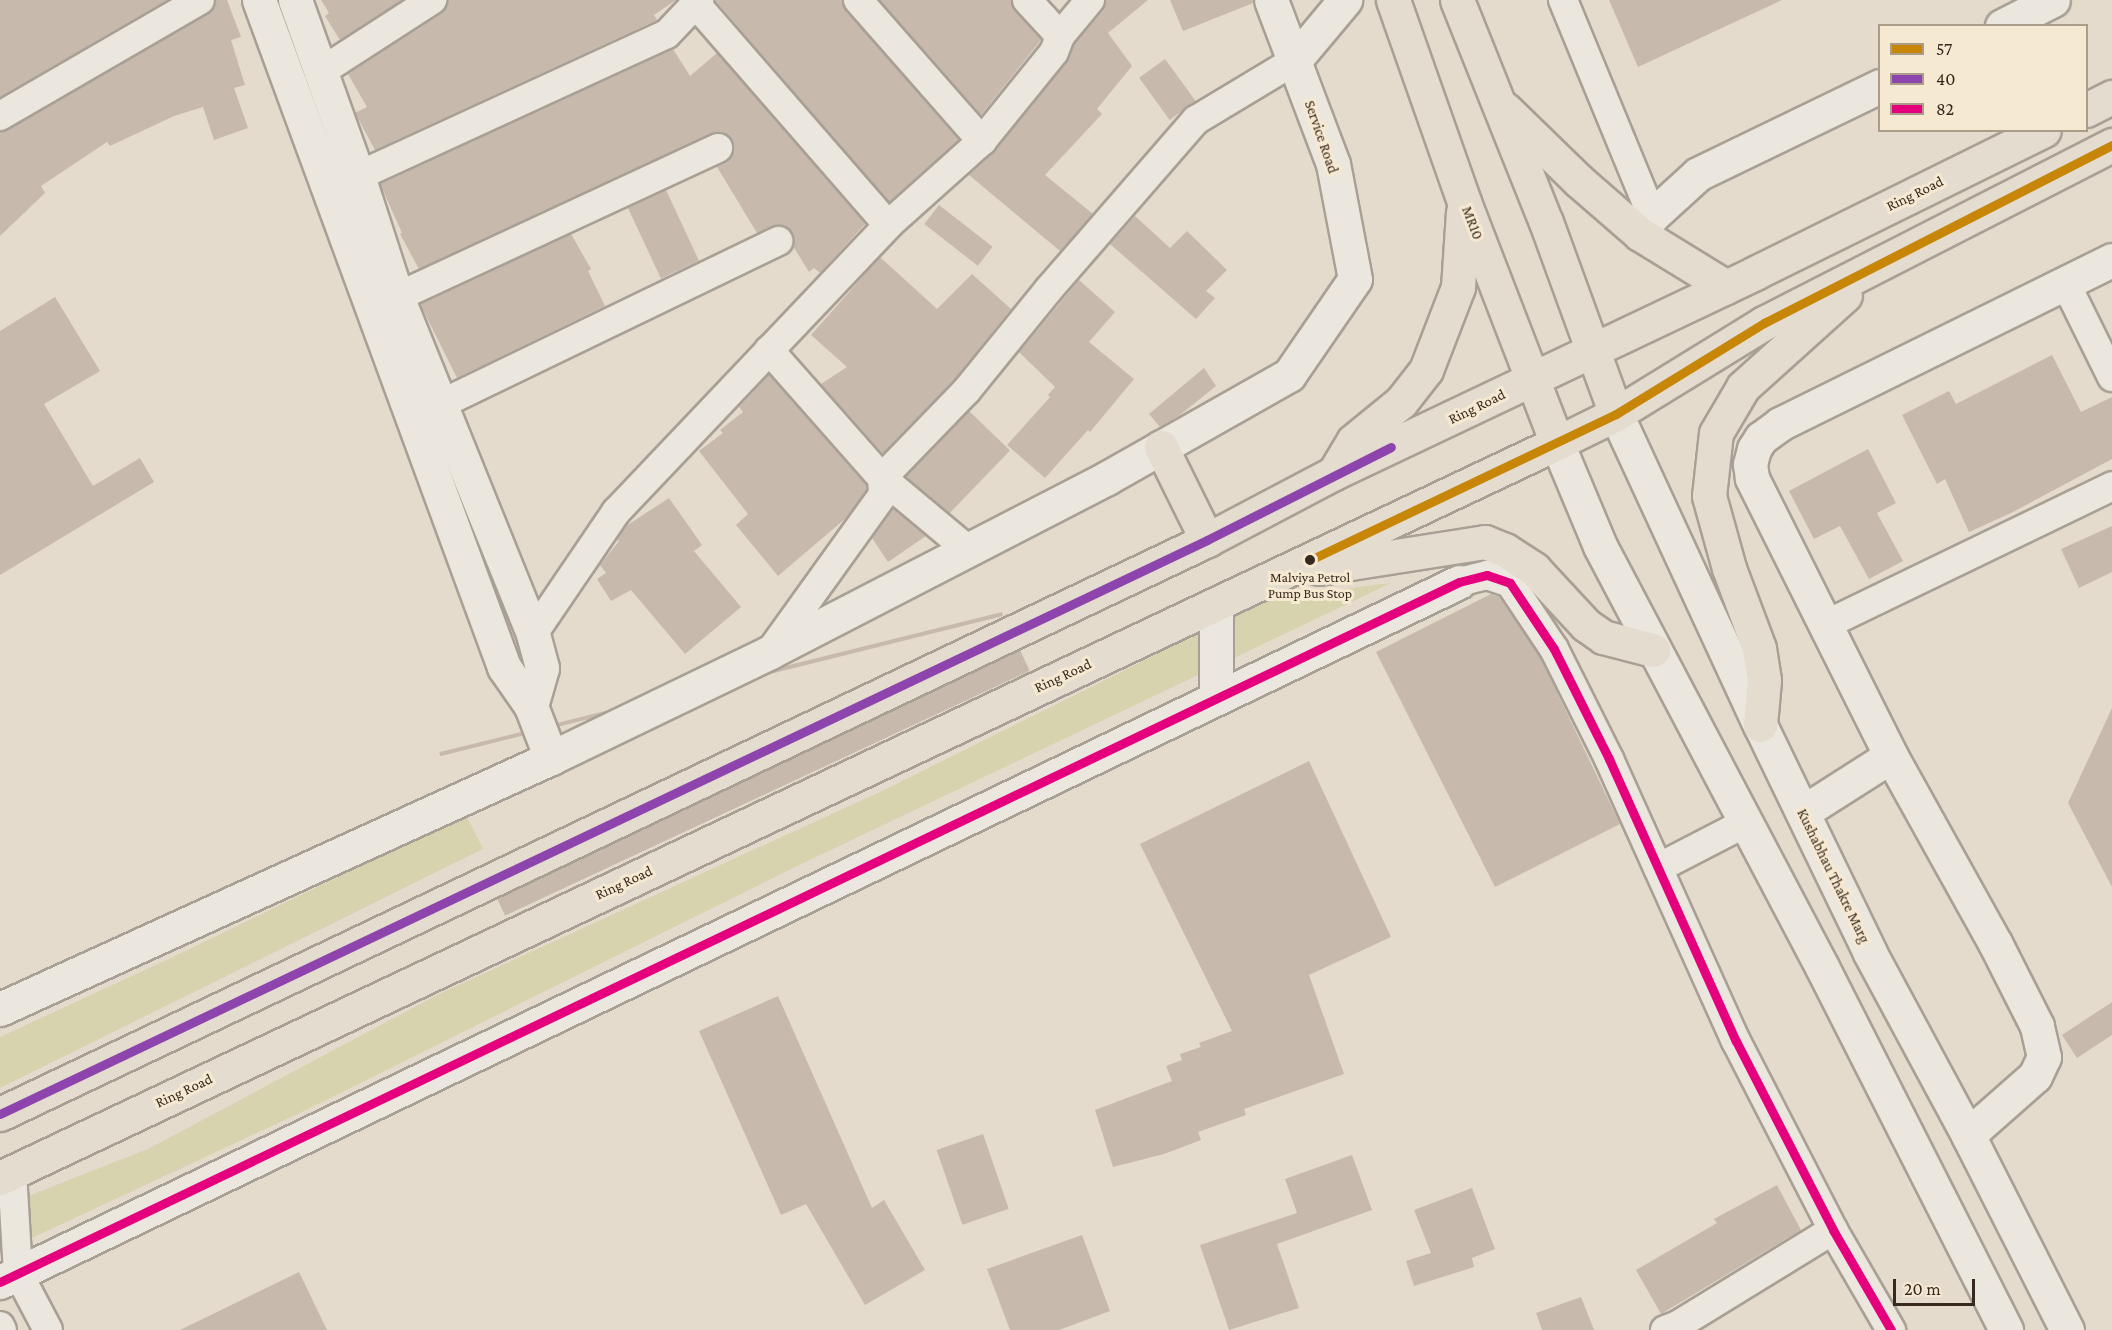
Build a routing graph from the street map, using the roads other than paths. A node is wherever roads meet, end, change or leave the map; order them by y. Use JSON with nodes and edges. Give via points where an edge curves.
{"nodes":[{"id":1,"x":200,"y":0,"type":"edge"},
{"id":2,"x":259,"y":0,"type":"edge"},
{"id":3,"x":295,"y":0,"type":"edge"},
{"id":4,"x":432,"y":0,"type":"edge"},
{"id":5,"x":858,"y":0,"type":"edge"},
{"id":6,"x":1027,"y":0,"type":"edge"},
{"id":7,"x":1090,"y":0,"type":"edge"},
{"id":8,"x":1271,"y":0,"type":"edge"},
{"id":9,"x":1345,"y":0,"type":"edge"},
{"id":10,"x":1393,"y":0,"type":"edge"},
{"id":11,"x":1457,"y":0,"type":"edge"},
{"id":12,"x":1563,"y":0,"type":"edge"},
{"id":13,"x":2053,"y":0,"type":"edge"},
{"id":14,"x":697,"y":2,"type":"edge"},
{"id":15,"x":2006,"y":24,"type":"edge"},
{"id":16,"x":1060,"y":36,"type":"junction"},
{"id":17,"x":1294,"y":61,"type":"junction"},
{"id":18,"x":319,"y":74,"type":"junction"},
{"id":19,"x":1878,"y":87,"type":"edge"},
{"id":20,"x":2112,"y":97,"type":"edge"},
{"id":21,"x":1497,"y":102,"type":"junction"},
{"id":22,"x":2088,"y":109,"type":"edge"},
{"id":23,"x":0,"y":116,"type":"edge"},
{"id":24,"x":2036,"y":132,"type":"edge"},
{"id":25,"x":982,"y":141,"type":"junction"},
{"id":26,"x":1985,"y":144,"type":"edge"},
{"id":27,"x":2112,"y":146,"type":"edge"},
{"id":28,"x":718,"y":148,"type":"dead end"},
{"id":29,"x":358,"y":176,"type":"junction"},
{"id":30,"x":1464,"y":202,"type":"junction"},
{"id":31,"x":888,"y":225,"type":"junction"},
{"id":32,"x":1646,"y":225,"type":"junction"},
{"id":33,"x":778,"y":241,"type":"dead end"},
{"id":34,"x":2112,"y":260,"type":"edge"},
{"id":35,"x":1883,"y":262,"type":"junction"},
{"id":36,"x":2065,"y":282,"type":"junction"},
{"id":37,"x":1725,"y":287,"type":"junction"},
{"id":38,"x":397,"y":297,"type":"junction"},
{"id":39,"x":770,"y":350,"type":"junction"},
{"id":40,"x":1592,"y":352,"type":"junction"},
{"id":41,"x":2112,"y":376,"type":"edge"},
{"id":42,"x":1532,"y":380,"type":"junction"},
{"id":43,"x":439,"y":405,"type":"junction"},
{"id":44,"x":1616,"y":414,"type":"junction"},
{"id":45,"x":1557,"y":443,"type":"junction"},
{"id":46,"x":1161,"y":447,"type":"junction"},
{"id":47,"x":1335,"y":473,"type":"junction"},
{"id":48,"x":882,"y":478,"type":"junction"},
{"id":49,"x":2112,"y":486,"type":"edge"},
{"id":50,"x":1207,"y":540,"type":"junction"},
{"id":51,"x":968,"y":550,"type":"junction"},
{"id":52,"x":1276,"y":576,"type":"junction"},
{"id":53,"x":1459,"y":582,"type":"joint"},
{"id":54,"x":1216,"y":604,"type":"junction"},
{"id":55,"x":1825,"y":625,"type":"junction"},
{"id":56,"x":533,"y":634,"type":"junction"},
{"id":57,"x":1653,"y":650,"type":"junction"},
{"id":58,"x":770,"y":652,"type":"junction"},
{"id":59,"x":1216,"y":698,"type":"junction"},
{"id":60,"x":531,"y":706,"type":"junction"},
{"id":61,"x":1760,"y":725,"type":"junction"},
{"id":62,"x":1891,"y":756,"type":"junction"},
{"id":63,"x":551,"y":758,"type":"junction"},
{"id":64,"x":1803,"y":812,"type":"junction"},
{"id":65,"x":1745,"y":823,"type":"junction"},
{"id":66,"x":1658,"y":868,"type":"junction"},
{"id":67,"x":0,"y":1009,"type":"edge"},
{"id":68,"x":0,"y":1114,"type":"edge"},
{"id":69,"x":1968,"y":1135,"type":"junction"},
{"id":70,"x":6,"y":1175,"type":"edge"},
{"id":71,"x":1833,"y":1230,"type":"junction"},
{"id":72,"x":9,"y":1277,"type":"edge"},
{"id":73,"x":48,"y":1330,"type":"edge"},
{"id":74,"x":1665,"y":1330,"type":"edge"},
{"id":75,"x":1891,"y":1330,"type":"edge"},
{"id":76,"x":2006,"y":1330,"type":"edge"},
{"id":77,"x":2067,"y":1330,"type":"edge"}],
"edges":[{"from":1,"to":23,"type":"street"},
{"from":2,"to":60,"type":"street","via":[[504,668]]},
{"from":3,"to":18,"type":"street"},
{"from":4,"to":18,"type":"street"},
{"from":5,"to":25,"type":"street"},
{"from":6,"to":16,"type":"street"},
{"from":7,"to":16,"type":"street"},
{"from":8,"to":17,"type":"street","name":"Service Road"},
{"from":9,"to":17,"type":"street"},
{"from":10,"to":30,"type":"main road","name":"MR10"},
{"from":11,"to":21,"type":"main road"},
{"from":12,"to":32,"type":"street"},
{"from":13,"to":15,"type":"street"},
{"from":14,"to":29,"type":"street","via":[[667,34]]},
{"from":14,"to":31,"type":"street"},
{"from":16,"to":25,"type":"street","via":[[1054,52]]},
{"from":17,"to":46,"type":"street","name":"Service Road","via":[[1333,164],[1355,279],[1289,375]]},
{"from":17,"to":48,"type":"street","via":[[1196,120],[967,390]]},
{"from":18,"to":29,"type":"street"},
{"from":19,"to":32,"type":"street","via":[[1698,174]]},
{"from":20,"to":22,"type":"main road"},
{"from":21,"to":32,"type":"main road","via":[[1579,181]]},
{"from":21,"to":40,"type":"main road","via":[[1546,222]]},
{"from":24,"to":26,"type":"main road","name":"Ring Road"},
{"from":25,"to":31,"type":"street"},
{"from":26,"to":37,"type":"main road","name":"Ring Road"},
{"from":27,"to":35,"type":"main road","name":"Ring Road"},
{"from":28,"to":38,"type":"street"},
{"from":29,"to":38,"type":"street"},
{"from":30,"to":42,"type":"main road","name":"MR10"},
{"from":30,"to":47,"type":"main road","via":[[1458,287],[1426,370],[1401,402],[1353,441]]},
{"from":31,"to":39,"type":"street"},
{"from":32,"to":37,"type":"main road"},
{"from":33,"to":43,"type":"street"},
{"from":34,"to":36,"type":"street"},
{"from":35,"to":44,"type":"main road","name":"Ring Road","via":[[1764,323]]},
{"from":35,"to":61,"type":"main road","via":[[1743,387],[1716,434],[1709,496],[1729,568],[1759,648],[1764,680]]},
{"from":36,"to":41,"type":"street"},
{"from":36,"to":55,"type":"street","via":[[1780,424],[1761,438],[1750,464],[1752,478]]},
{"from":37,"to":40,"type":"main road","name":"Ring Road"},
{"from":38,"to":43,"type":"street"},
{"from":39,"to":48,"type":"street"},
{"from":39,"to":56,"type":"street","via":[[616,512]]},
{"from":40,"to":42,"type":"main road","name":"Ring Road"},
{"from":40,"to":44,"type":"main road"},
{"from":42,"to":45,"type":"main road","name":"MR10"},
{"from":42,"to":47,"type":"main road","name":"Ring Road"},
{"from":43,"to":56,"type":"street"},
{"from":44,"to":45,"type":"main road","name":"Ring Road"},
{"from":44,"to":61,"type":"street","name":"Kushabhau Thakre Marg"},
{"from":45,"to":52,"type":"main road","name":"Ring Road"},
{"from":45,"to":57,"type":"street","via":[[1600,546]]},
{"from":46,"to":50,"type":"main road"},
{"from":46,"to":51,"type":"street"},
{"from":47,"to":50,"type":"main road","name":"Ring Road"},
{"from":48,"to":51,"type":"street"},
{"from":48,"to":58,"type":"street","via":[[883,495]]},
{"from":49,"to":55,"type":"street"},
{"from":50,"to":68,"type":"main road","name":"Ring Road"},
{"from":51,"to":58,"type":"street"},
{"from":52,"to":54,"type":"main road","name":"Ring Road"},
{"from":52,"to":57,"type":"main road","via":[[1485,543],[1505,550],[1534,569],[1578,618],[1603,637]]},
{"from":53,"to":59,"type":"street"},
{"from":53,"to":66,"type":"street","via":[[1486,575],[1510,583],[1554,649]]},
{"from":54,"to":59,"type":"street"},
{"from":54,"to":70,"type":"main road","name":"Ring Road"},
{"from":55,"to":62,"type":"street"},
{"from":56,"to":60,"type":"street","via":[[542,668]]},
{"from":57,"to":65,"type":"street"},
{"from":58,"to":63,"type":"street"},
{"from":59,"to":72,"type":"street"},
{"from":60,"to":63,"type":"street"},
{"from":61,"to":64,"type":"street","name":"Kushabhau Thakre Marg"},
{"from":62,"to":64,"type":"street"},
{"from":62,"to":69,"type":"street","via":[[2001,953],[2037,1026],[2044,1057],[2035,1076]]},
{"from":63,"to":67,"type":"street"},
{"from":64,"to":69,"type":"street","name":"Kushabhau Thakre Marg","via":[[1870,953]]},
{"from":65,"to":66,"type":"street"},
{"from":65,"to":76,"type":"street"},
{"from":66,"to":71,"type":"street","via":[[1736,1041]]},
{"from":69,"to":77,"type":"street","name":"Kushabhau Thakre Marg"},
{"from":70,"to":72,"type":"street"},
{"from":71,"to":74,"type":"street"},
{"from":71,"to":75,"type":"street"},
{"from":72,"to":73,"type":"street"}]}
